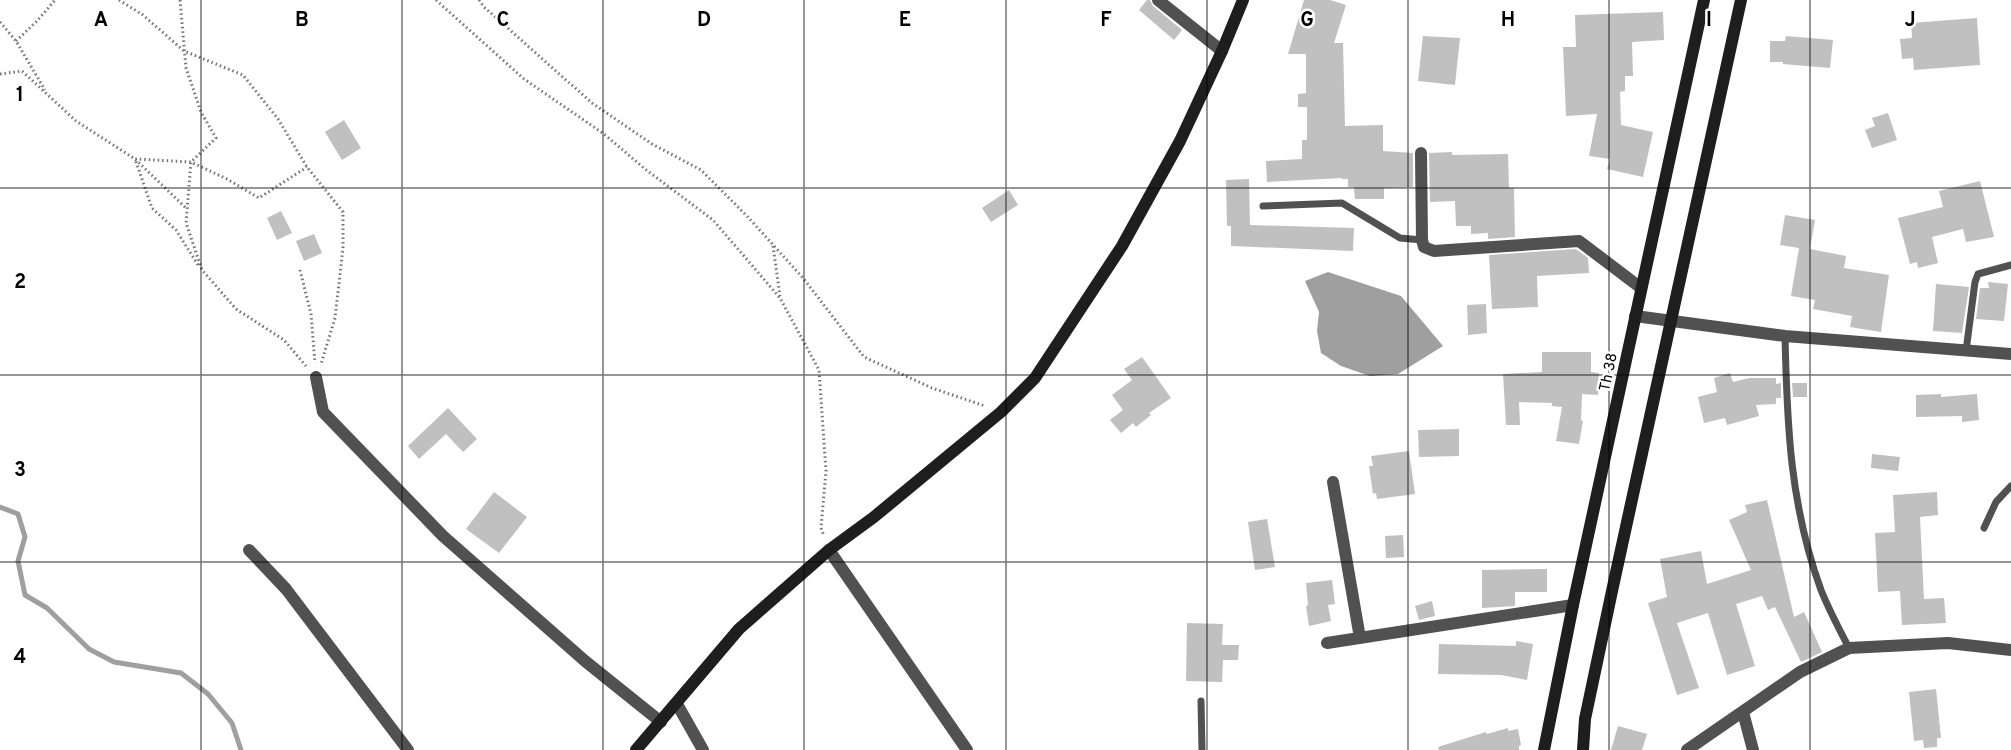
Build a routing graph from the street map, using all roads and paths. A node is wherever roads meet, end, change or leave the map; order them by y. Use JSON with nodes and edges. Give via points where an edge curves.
{"nodes":[{"id":1,"x":55,"y":0,"type":"edge"},
{"id":2,"x":119,"y":0,"type":"edge"},
{"id":3,"x":180,"y":0,"type":"edge"},
{"id":4,"x":436,"y":0,"type":"edge"},
{"id":5,"x":479,"y":0,"type":"edge"},
{"id":6,"x":1158,"y":0,"type":"edge"},
{"id":7,"x":1243,"y":0,"type":"edge"},
{"id":8,"x":1704,"y":0,"type":"edge"},
{"id":9,"x":1741,"y":0,"type":"edge"},
{"id":10,"x":0,"y":22,"type":"edge"},
{"id":11,"x":16,"y":41,"type":"junction"},
{"id":12,"x":184,"y":51,"type":"junction"},
{"id":13,"x":1222,"y":51,"type":"junction"},
{"id":14,"x":0,"y":75,"type":"edge"},
{"id":15,"x":47,"y":94,"type":"junction"},
{"id":16,"x":1421,"y":153,"type":"dead end"},
{"id":17,"x":135,"y":159,"type":"junction"},
{"id":18,"x":191,"y":162,"type":"junction"},
{"id":19,"x":307,"y":167,"type":"junction"},
{"id":20,"x":1263,"y":206,"type":"dead end"},
{"id":21,"x":188,"y":209,"type":"junction"},
{"id":22,"x":1422,"y":240,"type":"junction"},
{"id":23,"x":773,"y":244,"type":"junction"},
{"id":24,"x":2011,"y":265,"type":"edge"},
{"id":25,"x":202,"y":270,"type":"junction"},
{"id":26,"x":300,"y":270,"type":"dead end"},
{"id":27,"x":1641,"y":288,"type":"junction"},
{"id":28,"x":780,"y":298,"type":"junction"},
{"id":29,"x":1635,"y":316,"type":"junction"},
{"id":30,"x":1670,"y":321,"type":"junction"},
{"id":31,"x":1785,"y":336,"type":"junction"},
{"id":32,"x":1966,"y":351,"type":"junction"},
{"id":33,"x":2011,"y":354,"type":"edge"},
{"id":34,"x":316,"y":377,"type":"junction"},
{"id":35,"x":1001,"y":412,"type":"junction"},
{"id":36,"x":1333,"y":482,"type":"dead end"},
{"id":37,"x":2011,"y":486,"type":"edge"},
{"id":38,"x":1984,"y":528,"type":"dead end"},
{"id":39,"x":249,"y":550,"type":"dead end"},
{"id":40,"x":829,"y":550,"type":"junction"},
{"id":41,"x":1573,"y":604,"type":"junction"},
{"id":42,"x":1360,"y":638,"type":"junction"},
{"id":43,"x":1327,"y":643,"type":"dead end"},
{"id":44,"x":1849,"y":648,"type":"junction"},
{"id":45,"x":2011,"y":650,"type":"edge"},
{"id":46,"x":1201,"y":701,"type":"dead end"},
{"id":47,"x":677,"y":704,"type":"junction"},
{"id":48,"x":1743,"y":712,"type":"junction"},
{"id":49,"x":661,"y":722,"type":"junction"},
{"id":50,"x":408,"y":750,"type":"edge"},
{"id":51,"x":636,"y":750,"type":"edge"},
{"id":52,"x":704,"y":750,"type":"edge"},
{"id":53,"x":968,"y":750,"type":"edge"},
{"id":54,"x":1203,"y":750,"type":"edge"},
{"id":55,"x":1544,"y":750,"type":"edge"},
{"id":56,"x":1583,"y":750,"type":"edge"},
{"id":57,"x":1687,"y":750,"type":"edge"},
{"id":58,"x":1753,"y":750,"type":"edge"}],
"edges":[{"from":1,"to":11,"type":"path"},
{"from":2,"to":12,"type":"path","via":[[143,15]]},
{"from":3,"to":12,"type":"path"},
{"from":4,"to":28,"type":"path","via":[[524,80],[604,134],[713,220]]},
{"from":5,"to":23,"type":"path","via":[[592,103],[652,144],[701,170]]},
{"from":6,"to":13,"type":"street"},
{"from":7,"to":13,"type":"street"},
{"from":8,"to":27,"type":"street","name":"Th 38"},
{"from":9,"to":30,"type":"street"},
{"from":10,"to":11,"type":"path"},
{"from":11,"to":15,"type":"path"},
{"from":12,"to":18,"type":"path","via":[[201,112],[216,138]]},
{"from":12,"to":19,"type":"path","via":[[243,75],[278,119]]},
{"from":13,"to":35,"type":"street","via":[[1180,141],[1122,246],[1035,378]]},
{"from":14,"to":15,"type":"path","via":[[22,71]]},
{"from":15,"to":17,"type":"path","via":[[76,121]]},
{"from":16,"to":22,"type":"street"},
{"from":17,"to":18,"type":"path"},
{"from":17,"to":21,"type":"path"},
{"from":17,"to":25,"type":"path","via":[[152,208],[176,230]]},
{"from":18,"to":19,"type":"path","via":[[259,198]]},
{"from":18,"to":21,"type":"path"},
{"from":19,"to":34,"type":"path","via":[[343,212],[335,318]]},
{"from":20,"to":22,"type":"lane","via":[[1342,203],[1400,238]]},
{"from":21,"to":25,"type":"path","via":[[186,223]]},
{"from":22,"to":27,"type":"street","via":[[1424,247],[1434,251],[1579,241]]},
{"from":23,"to":28,"type":"path"},
{"from":23,"to":35,"type":"path","via":[[864,357],[932,388]]},
{"from":24,"to":32,"type":"lane","via":[[1978,274]]},
{"from":25,"to":34,"type":"path","via":[[236,309],[284,340]]},
{"from":26,"to":34,"type":"path","via":[[311,314]]},
{"from":27,"to":29,"type":"street","name":"Th 38"},
{"from":28,"to":40,"type":"path","via":[[819,369],[826,471],[821,528]]},
{"from":29,"to":30,"type":"street"},
{"from":29,"to":41,"type":"street","name":"Th 38"},
{"from":30,"to":31,"type":"street"},
{"from":30,"to":56,"type":"street","via":[[1585,719]]},
{"from":31,"to":32,"type":"street"},
{"from":31,"to":44,"type":"lane","via":[[1786,419],[1803,531],[1821,591]]},
{"from":32,"to":33,"type":"street"},
{"from":34,"to":49,"type":"street","via":[[323,412],[443,536]]},
{"from":35,"to":40,"type":"street"},
{"from":36,"to":42,"type":"street"},
{"from":37,"to":38,"type":"lane","via":[[1996,502]]},
{"from":39,"to":50,"type":"street","via":[[286,589]]},
{"from":40,"to":47,"type":"street","via":[[739,629]]},
{"from":40,"to":53,"type":"street"},
{"from":41,"to":42,"type":"street"},
{"from":41,"to":55,"type":"street","name":"Th 38"},
{"from":42,"to":43,"type":"street"},
{"from":44,"to":45,"type":"street","via":[[1948,642]]},
{"from":44,"to":48,"type":"street","via":[[1800,672]]},
{"from":46,"to":54,"type":"lane"},
{"from":47,"to":49,"type":"street"},
{"from":47,"to":52,"type":"street"},
{"from":48,"to":57,"type":"street"},
{"from":48,"to":58,"type":"street"},
{"from":49,"to":51,"type":"street"}]}
